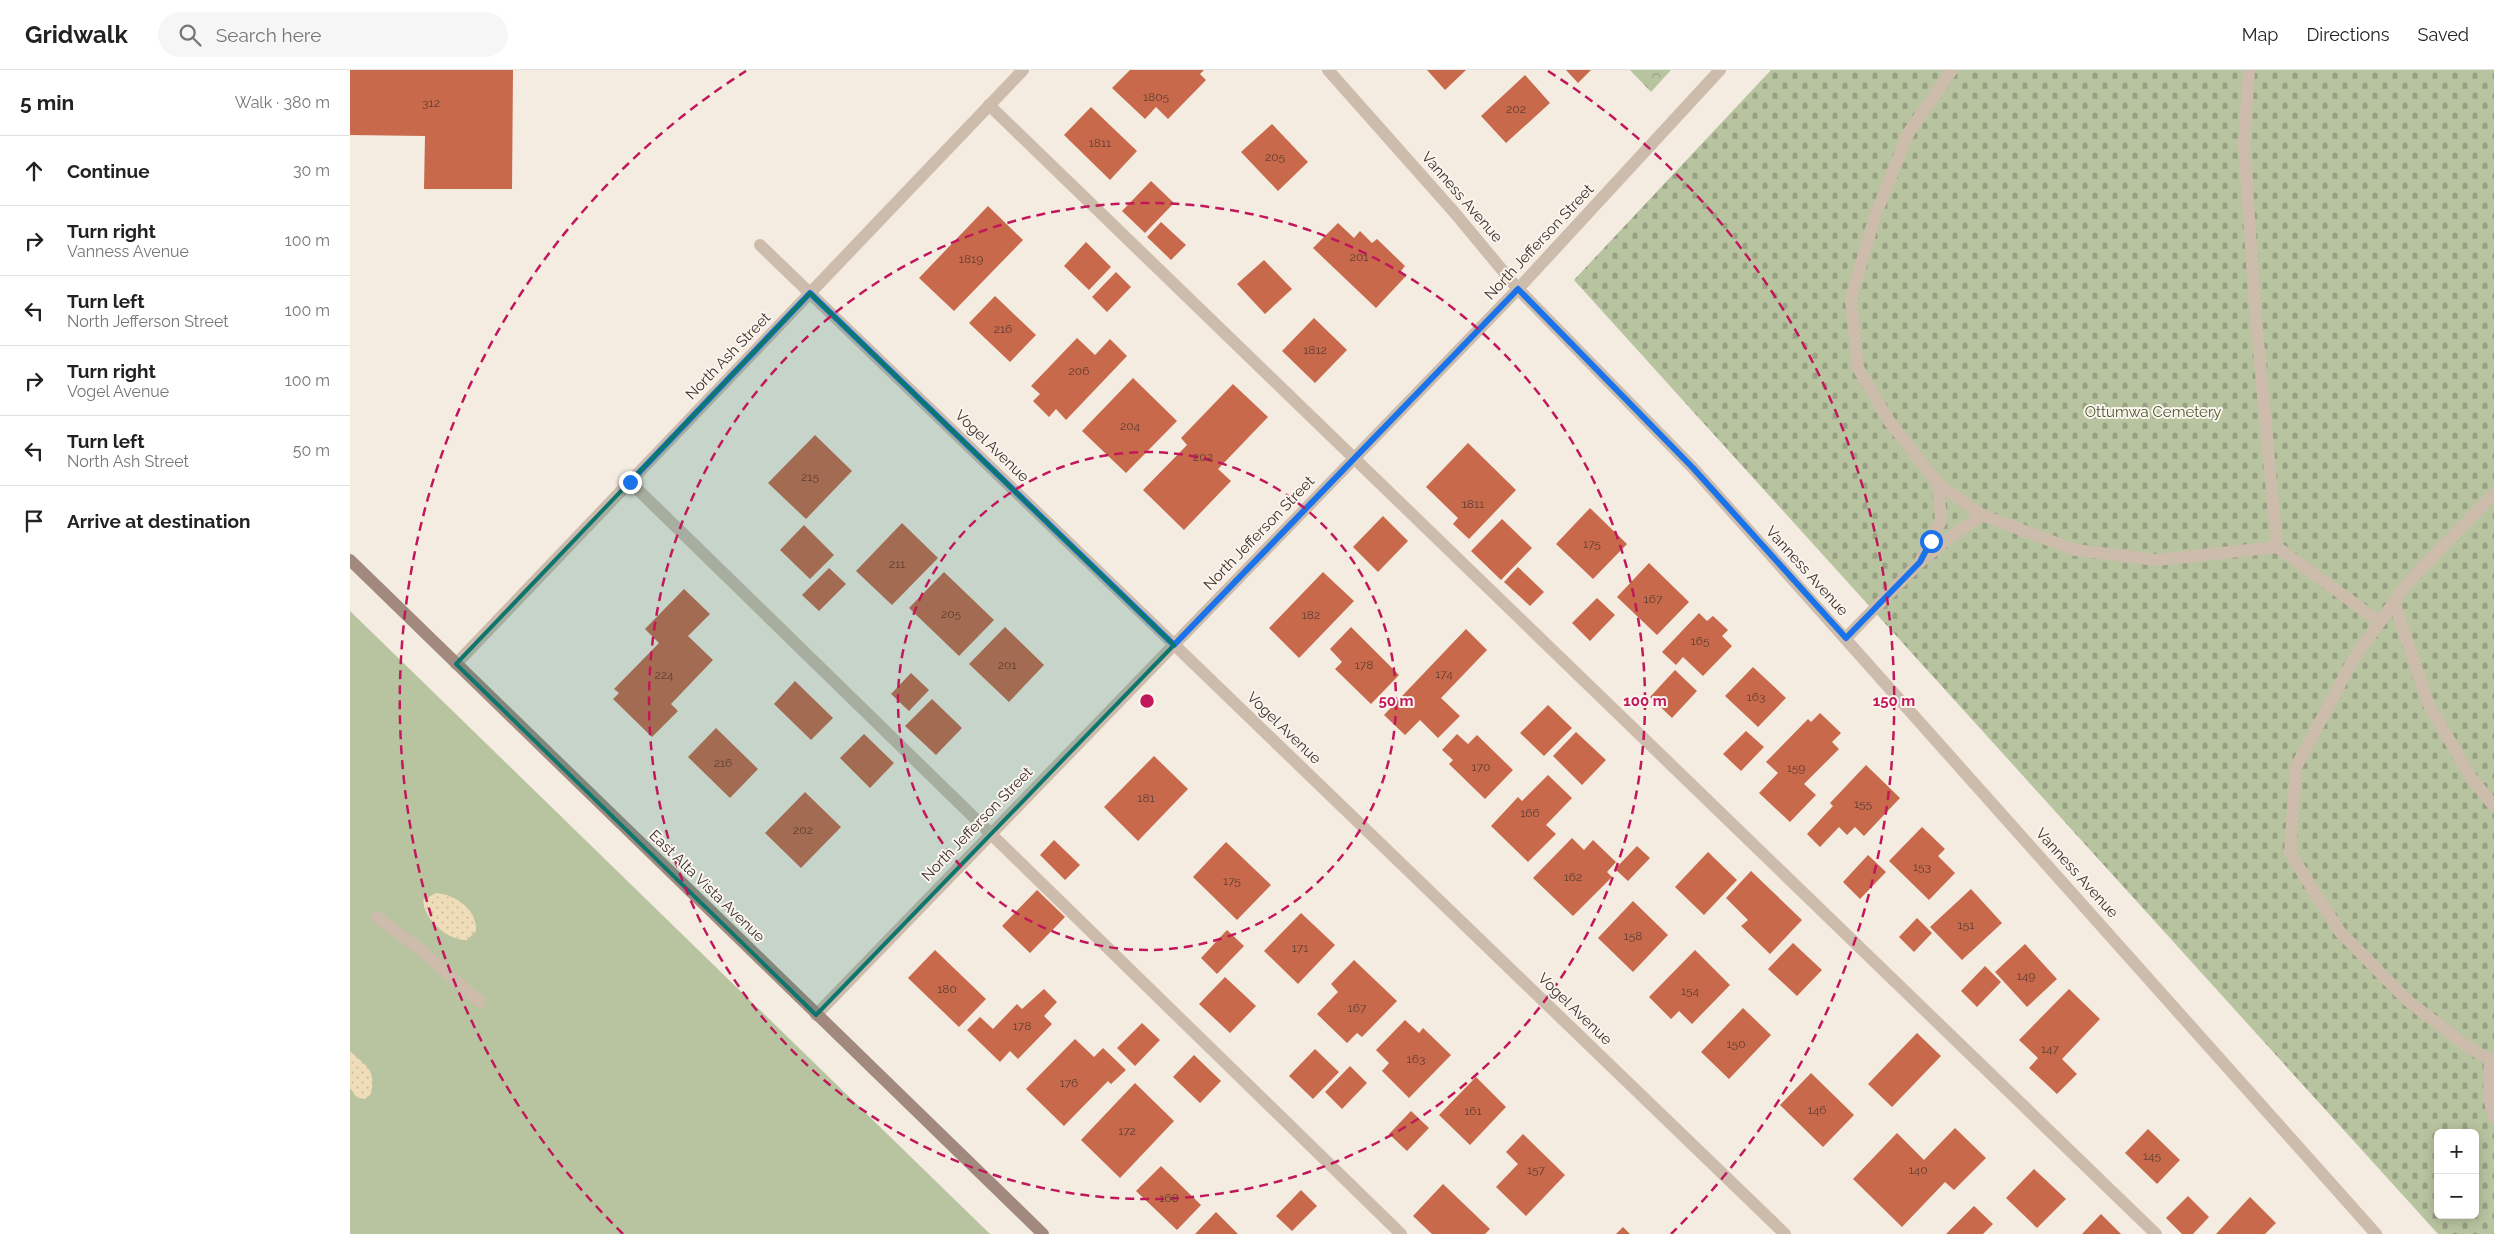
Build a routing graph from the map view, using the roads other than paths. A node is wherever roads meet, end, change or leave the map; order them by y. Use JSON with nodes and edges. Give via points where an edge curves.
{"nodes":[{"id":1,"x":1022,"y":70,"type":"edge"},
{"id":2,"x":1328,"y":70,"type":"edge"},
{"id":3,"x":1720,"y":70,"type":"edge"},
{"id":4,"x":1952,"y":70,"type":"edge"},
{"id":5,"x":2249,"y":70,"type":"edge"},
{"id":6,"x":989,"y":105,"type":"junction"},
{"id":7,"x":760,"y":245,"type":"dead end"},
{"id":8,"x":1518,"y":289,"type":"junction"},
{"id":9,"x":810,"y":293,"type":"junction"},
{"id":10,"x":1354,"y":458,"type":"junction"},
{"id":11,"x":630,"y":482,"type":"junction"},
{"id":12,"x":1938,"y":483,"type":"junction"},
{"id":13,"x":2494,"y":494,"type":"edge"},
{"id":14,"x":1982,"y":515,"type":"junction"},
{"id":15,"x":2277,"y":548,"type":"junction"},
{"id":16,"x":350,"y":560,"type":"edge"},
{"id":17,"x":1920,"y":562,"type":"junction"},
{"id":18,"x":2394,"y":602,"type":"junction"},
{"id":19,"x":2380,"y":622,"type":"junction"},
{"id":20,"x":1846,"y":638,"type":"junction"},
{"id":21,"x":1174,"y":645,"type":"junction"},
{"id":22,"x":456,"y":664,"type":"junction"},
{"id":23,"x":2494,"y":806,"type":"edge"},
{"id":24,"x":991,"y":834,"type":"junction"},
{"id":25,"x":377,"y":917,"type":"dead end"},
{"id":26,"x":480,"y":1002,"type":"dead end"},
{"id":27,"x":816,"y":1015,"type":"junction"},
{"id":28,"x":2492,"y":1059,"type":"edge"},
{"id":29,"x":2494,"y":1117,"type":"edge"},
{"id":30,"x":1043,"y":1234,"type":"edge"},
{"id":31,"x":1401,"y":1234,"type":"edge"},
{"id":32,"x":1784,"y":1234,"type":"edge"},
{"id":33,"x":2156,"y":1234,"type":"edge"},
{"id":34,"x":2376,"y":1234,"type":"edge"}],
"edges":[{"from":1,"to":6,"type":"street","name":"North Ash Street"},
{"from":2,"to":8,"type":"street","name":"Vanness Avenue"},
{"from":3,"to":8,"type":"street","name":"North Jefferson Street"},
{"from":4,"to":12,"type":"street","via":[[1909,132],[1874,216],[1851,299],[1858,368],[1888,421]]},
{"from":5,"to":15,"type":"street","via":[[2244,143],[2254,307]]},
{"from":6,"to":9,"type":"street","name":"North Ash Street"},
{"from":6,"to":10,"type":"street"},
{"from":7,"to":9,"type":"street","name":"Vogel Avenue"},
{"from":8,"to":10,"type":"street","name":"North Jefferson Street"},
{"from":8,"to":20,"type":"street","name":"Vanness Avenue","via":[[1693,468]]},
{"from":9,"to":11,"type":"street","name":"North Ash Street"},
{"from":9,"to":21,"type":"street","name":"Vogel Avenue"},
{"from":10,"to":21,"type":"street","name":"North Jefferson Street"},
{"from":10,"to":33,"type":"street"},
{"from":11,"to":22,"type":"street","name":"North Ash Street"},
{"from":11,"to":24,"type":"street"},
{"from":12,"to":14,"type":"street"},
{"from":12,"to":17,"type":"street","via":[[1941,521]]},
{"from":13,"to":18,"type":"street","via":[[2409,581]]},
{"from":14,"to":15,"type":"street","via":[[2075,550],[2157,560]]},
{"from":14,"to":17,"type":"street"},
{"from":15,"to":19,"type":"street"},
{"from":16,"to":22,"type":"main road","name":"East Alta Vista Avenue"},
{"from":17,"to":20,"type":"street"},
{"from":18,"to":19,"type":"street"},
{"from":18,"to":23,"type":"street","via":[[2428,703],[2472,779]]},
{"from":19,"to":28,"type":"street","via":[[2353,660],[2296,767],[2290,853],[2340,932],[2408,1001],[2468,1047]]},
{"from":20,"to":34,"type":"street","name":"Vanness Avenue"},
{"from":21,"to":24,"type":"street","name":"North Jefferson Street"},
{"from":21,"to":32,"type":"street","name":"Vogel Avenue"},
{"from":22,"to":27,"type":"main road","name":"East Alta Vista Avenue"},
{"from":24,"to":27,"type":"street","name":"North Jefferson Street"},
{"from":24,"to":31,"type":"street"},
{"from":25,"to":26,"type":"street","via":[[420,949]]},
{"from":27,"to":30,"type":"main road","name":"East Alta Vista Avenue"},
{"from":28,"to":29,"type":"street","via":[[2489,1098]]}]}
